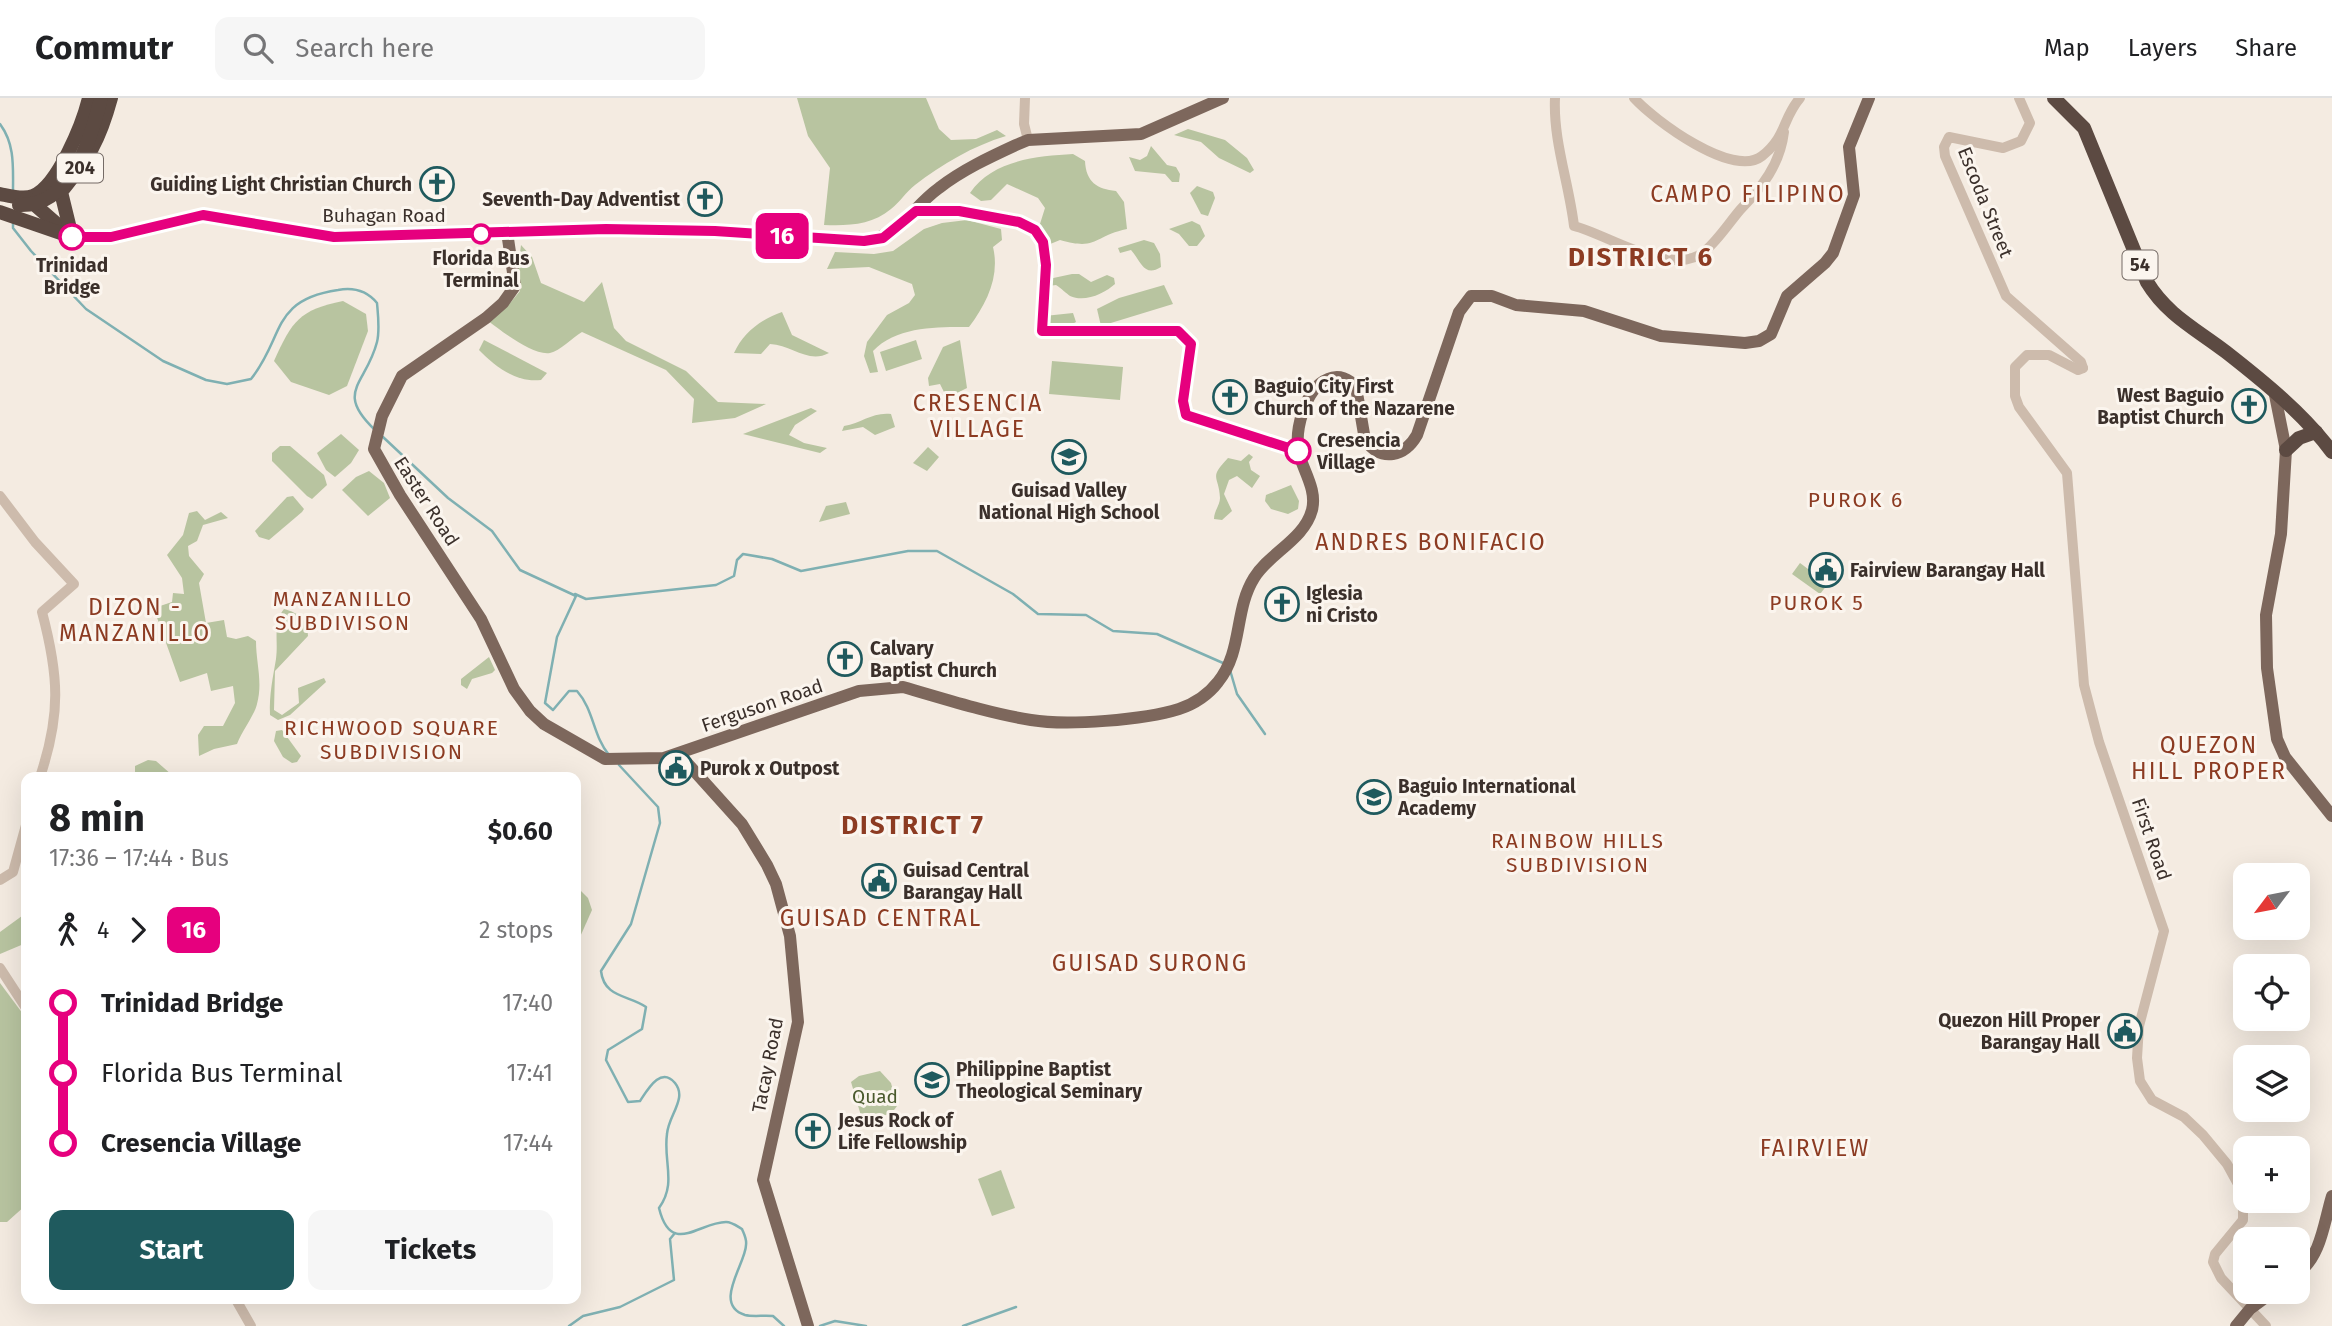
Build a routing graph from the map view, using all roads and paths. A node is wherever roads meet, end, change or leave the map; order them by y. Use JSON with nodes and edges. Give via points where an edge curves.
{"nodes":[{"id":1,"x":89,"y":98,"type":"edge"},
{"id":2,"x":101,"y":98,"type":"edge"},
{"id":3,"x":111,"y":98,"type":"edge"},
{"id":4,"x":1025,"y":98,"type":"edge"},
{"id":5,"x":1223,"y":98,"type":"edge"},
{"id":6,"x":1555,"y":98,"type":"edge"},
{"id":7,"x":1634,"y":98,"type":"edge"},
{"id":8,"x":1800,"y":98,"type":"edge"},
{"id":9,"x":1869,"y":98,"type":"edge"},
{"id":10,"x":2019,"y":98,"type":"edge"},
{"id":11,"x":2054,"y":98,"type":"edge"},
{"id":12,"x":1784,"y":132,"type":"junction"},
{"id":13,"x":1028,"y":141,"type":"junction"},
{"id":14,"x":43,"y":188,"type":"junction"},
{"id":15,"x":0,"y":194,"type":"edge"},
{"id":16,"x":23,"y":197,"type":"junction"},
{"id":17,"x":0,"y":202,"type":"edge"},
{"id":18,"x":916,"y":211,"type":"junction"},
{"id":19,"x":0,"y":212,"type":"edge"},
{"id":20,"x":51,"y":218,"type":"junction"},
{"id":21,"x":507,"y":232,"type":"junction"},
{"id":22,"x":57,"y":233,"type":"junction"},
{"id":23,"x":72,"y":237,"type":"junction"},
{"id":24,"x":2083,"y":368,"type":"joint"},
{"id":25,"x":2275,"y":395,"type":"junction"},
{"id":26,"x":2316,"y":432,"type":"junction"},
{"id":27,"x":2286,"y":450,"type":"junction"},
{"id":28,"x":1298,"y":451,"type":"junction"},
{"id":29,"x":2332,"y":452,"type":"edge"},
{"id":30,"x":0,"y":496,"type":"edge"},
{"id":31,"x":679,"y":754,"type":"junction"},
{"id":32,"x":630,"y":760,"type":"joint"},
{"id":33,"x":41,"y":772,"type":"edge"},
{"id":34,"x":2332,"y":816,"type":"edge"},
{"id":35,"x":21,"y":850,"type":"edge"},
{"id":36,"x":0,"y":880,"type":"edge"},
{"id":37,"x":0,"y":968,"type":"edge"},
{"id":38,"x":21,"y":1000,"type":"edge"},
{"id":39,"x":2332,"y":1196,"type":"edge"},
{"id":40,"x":2310,"y":1264,"type":"edge"},
{"id":41,"x":238,"y":1304,"type":"edge"},
{"id":42,"x":2257,"y":1304,"type":"edge"},
{"id":43,"x":2250,"y":1309,"type":"junction"},
{"id":44,"x":808,"y":1324,"type":"edge"},
{"id":45,"x":251,"y":1326,"type":"edge"},
{"id":46,"x":2236,"y":1326,"type":"edge"},
{"id":47,"x":2266,"y":1326,"type":"edge"}],
"edges":[{"from":1,"to":14,"type":"highway","number":"204","via":[[73,145]]},
{"from":2,"to":17,"type":"highway","number":"204","bridge":true,"via":[[91,139],[51,198],[34,206]]},
{"from":3,"to":23,"type":"highway","number":"204","via":[[96,145],[61,192]]},
{"from":4,"to":13,"type":"street"},
{"from":5,"to":13,"type":"main road","name":"Buhagan Road","via":[[1141,134]]},
{"from":6,"to":12,"type":"street","via":[[1553,122],[1574,226],[1646,254],[1682,260],[1705,252],[1765,183],[1782,150]]},
{"from":7,"to":12,"type":"street","via":[[1669,129],[1735,162],[1759,159]]},
{"from":8,"to":12,"type":"street"},
{"from":9,"to":28,"type":"main road","name":"Ferguson Road","via":[[1849,147],[1854,195],[1833,253],[1787,296],[1767,337],[1745,343],[1661,336],[1584,311],[1471,296],[1459,312],[1409,449],[1387,454],[1369,446],[1356,387],[1336,377],[1318,384],[1309,397]]},
{"from":10,"to":24,"type":"street","name":"Escoda Street","via":[[2029,123],[2021,141],[2003,148],[1950,137],[1945,156],[2006,296]]},
{"from":11,"to":25,"type":"highway","number":"54","via":[[2084,128],[2158,300]]},
{"from":13,"to":18,"type":"main road","name":"Buhagan Road","via":[[937,188]]},
{"from":14,"to":16,"type":"highway","number":"204"},
{"from":14,"to":20,"type":"highway"},
{"from":15,"to":16,"type":"highway"},
{"from":16,"to":20,"type":"highway"},
{"from":18,"to":21,"type":"main road","name":"Buhagan Road","via":[[883,238],[864,241],[715,231],[553,228]]},
{"from":18,"to":28,"type":"street","via":[[971,213],[1019,222],[1035,230],[1043,242],[1046,265],[1042,331],[1178,331],[1191,344],[1183,401],[1186,415]]},
{"from":19,"to":22,"type":"highway","name":"Buhagan Road"},
{"from":20,"to":22,"type":"highway"},
{"from":20,"to":23,"type":"highway"},
{"from":21,"to":23,"type":"main road","name":"Buhagan Road","via":[[334,237],[203,215],[111,237]]},
{"from":21,"to":32,"type":"main road","name":"Easter Road","via":[[514,286],[503,303],[402,376],[382,416],[374,449],[481,619],[520,700],[544,724],[586,749],[610,759]]},
{"from":22,"to":23,"type":"highway","name":"Buhagan Road"},
{"from":24,"to":43,"type":"street","name":"First Road","via":[[2078,370],[2049,355],[2027,355],[2015,367],[2015,396],[2067,473],[2084,685],[2164,932],[2139,1026],[2140,1081],[2152,1100],[2184,1117],[2203,1135],[2238,1184],[2243,1220],[2213,1262],[2221,1278]]},
{"from":25,"to":26,"type":"highway","number":"54"},
{"from":25,"to":27,"type":"main road"},
{"from":26,"to":27,"type":"highway","via":[[2299,438]]},
{"from":26,"to":29,"type":"highway","number":"54"},
{"from":27,"to":34,"type":"main road","via":[[2281,534],[2266,615],[2267,668],[2277,740]]},
{"from":28,"to":31,"type":"main road","name":"Ferguson Road","via":[[1313,507],[1297,535],[1255,576],[1230,661],[1218,682],[1199,700],[1179,709],[1062,723],[1032,720],[903,687],[868,689]]},
{"from":30,"to":33,"type":"street","via":[[74,584],[42,612],[57,675],[56,710]]},
{"from":31,"to":32,"type":"main road","name":"Ferguson Road"},
{"from":31,"to":44,"type":"main road","name":"Tacay Road","via":[[742,824],[767,865],[790,936],[798,1021],[763,1180]]},
{"from":35,"to":36,"type":"street","via":[[13,872]]},
{"from":37,"to":38,"type":"street"},
{"from":39,"to":40,"type":"main road"},
{"from":41,"to":45,"type":"street"},
{"from":42,"to":43,"type":"main road"},
{"from":43,"to":46,"type":"main road"},
{"from":43,"to":47,"type":"street"}]}
